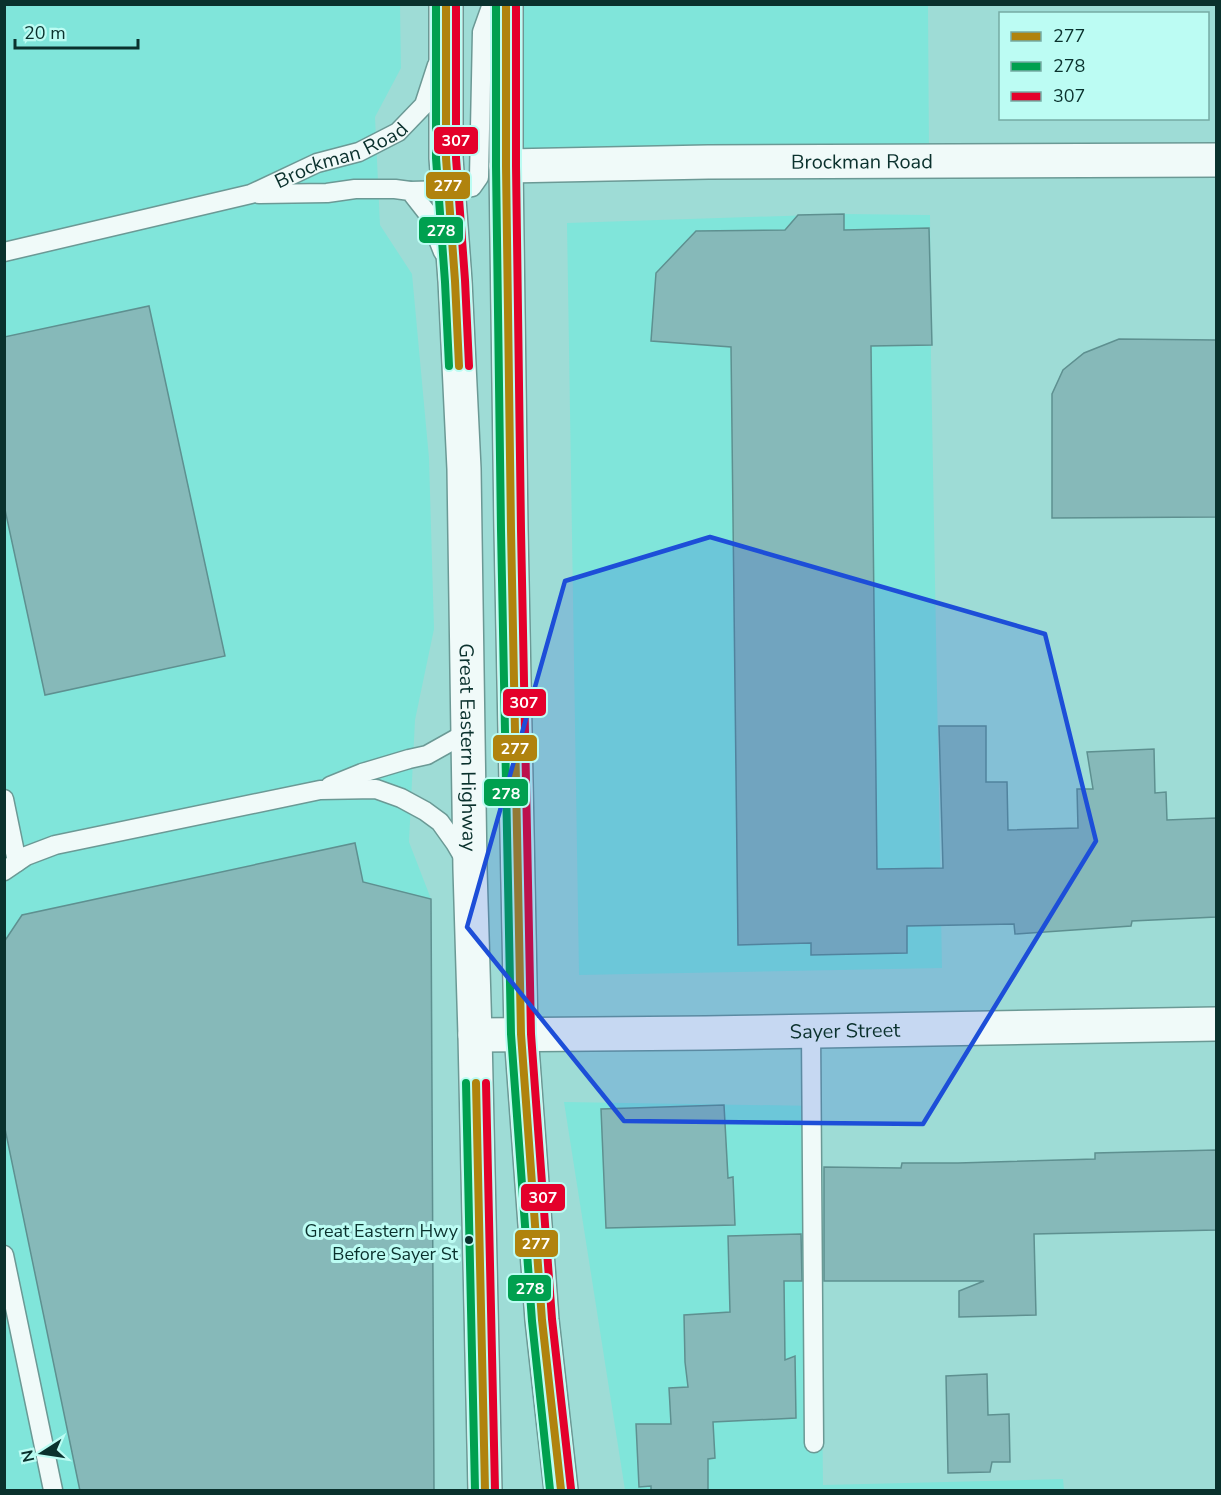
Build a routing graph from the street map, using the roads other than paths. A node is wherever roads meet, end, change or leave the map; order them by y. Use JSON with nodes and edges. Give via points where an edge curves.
{"nodes":[{"id":1,"x":492,"y":4,"type":"edge"},
{"id":2,"x":506,"y":4,"type":"edge"},
{"id":3,"x":446,"y":20,"type":"edge"},
{"id":4,"x":1216,"y":160,"type":"edge"},
{"id":5,"x":506,"y":166,"type":"junction"},
{"id":6,"x":449,"y":190,"type":"junction"},
{"id":7,"x":410,"y":191,"type":"junction"},
{"id":8,"x":251,"y":194,"type":"junction"},
{"id":9,"x":4,"y":252,"type":"edge"},
{"id":10,"x":455,"y":281,"type":"junction"},
{"id":11,"x":468,"y":732,"type":"junction"},
{"id":12,"x":320,"y":790,"type":"junction"},
{"id":13,"x":4,"y":799,"type":"edge"},
{"id":14,"x":11,"y":866,"type":"edge"},
{"id":15,"x":470,"y":869,"type":"junction"},
{"id":16,"x":1216,"y":1024,"type":"edge"},
{"id":17,"x":811,"y":1031,"type":"junction"},
{"id":18,"x":521,"y":1034,"type":"junction"},
{"id":19,"x":475,"y":1035,"type":"junction"},
{"id":20,"x":4,"y":1255,"type":"edge"},
{"id":21,"x":814,"y":1443,"type":"dead end"},
{"id":22,"x":53,"y":1491,"type":"edge"},
{"id":23,"x":485,"y":1491,"type":"edge"},
{"id":24,"x":561,"y":1491,"type":"edge"}],
"edges":[{"from":1,"to":6,"type":"lane","name":"Brockman Road","via":[[482,32],[479,177],[472,187]]},
{"from":2,"to":5,"type":"main road"},
{"from":3,"to":6,"type":"main road","name":"Great Eastern Highway"},
{"from":3,"to":8,"type":"lane","name":"Brockman Road","via":[[424,105],[398,132],[359,152],[317,163]]},
{"from":4,"to":5,"type":"main road","name":"Brockman Road"},
{"from":5,"to":18,"type":"main road"},
{"from":6,"to":7,"type":"lane","name":"Brockman Road"},
{"from":6,"to":10,"type":"main road","name":"Great Eastern Highway"},
{"from":7,"to":8,"type":"lane","name":"Brockman Road","via":[[355,189]]},
{"from":7,"to":10,"type":"lane","via":[[428,214]]},
{"from":8,"to":9,"type":"lane","name":"Brockman Road"},
{"from":10,"to":11,"type":"main road","name":"Great Eastern Highway","via":[[464,469]]},
{"from":11,"to":12,"type":"lane","via":[[427,755],[362,773]]},
{"from":11,"to":15,"type":"main road","name":"Great Eastern Highway"},
{"from":12,"to":14,"type":"lane","via":[[55,845]]},
{"from":12,"to":15,"type":"lane","via":[[376,789],[401,798],[440,822]]},
{"from":13,"to":14,"type":"lane"},
{"from":15,"to":19,"type":"main road","name":"Great Eastern Highway"},
{"from":16,"to":17,"type":"main road","name":"Sayer Street"},
{"from":17,"to":18,"type":"main road","name":"Sayer Street"},
{"from":17,"to":21,"type":"lane"},
{"from":18,"to":19,"type":"main road","name":"Sayer Street"},
{"from":18,"to":24,"type":"main road","via":[[542,1320]]},
{"from":19,"to":23,"type":"main road","name":"Great Eastern Highway"},
{"from":20,"to":22,"type":"lane"}]}
